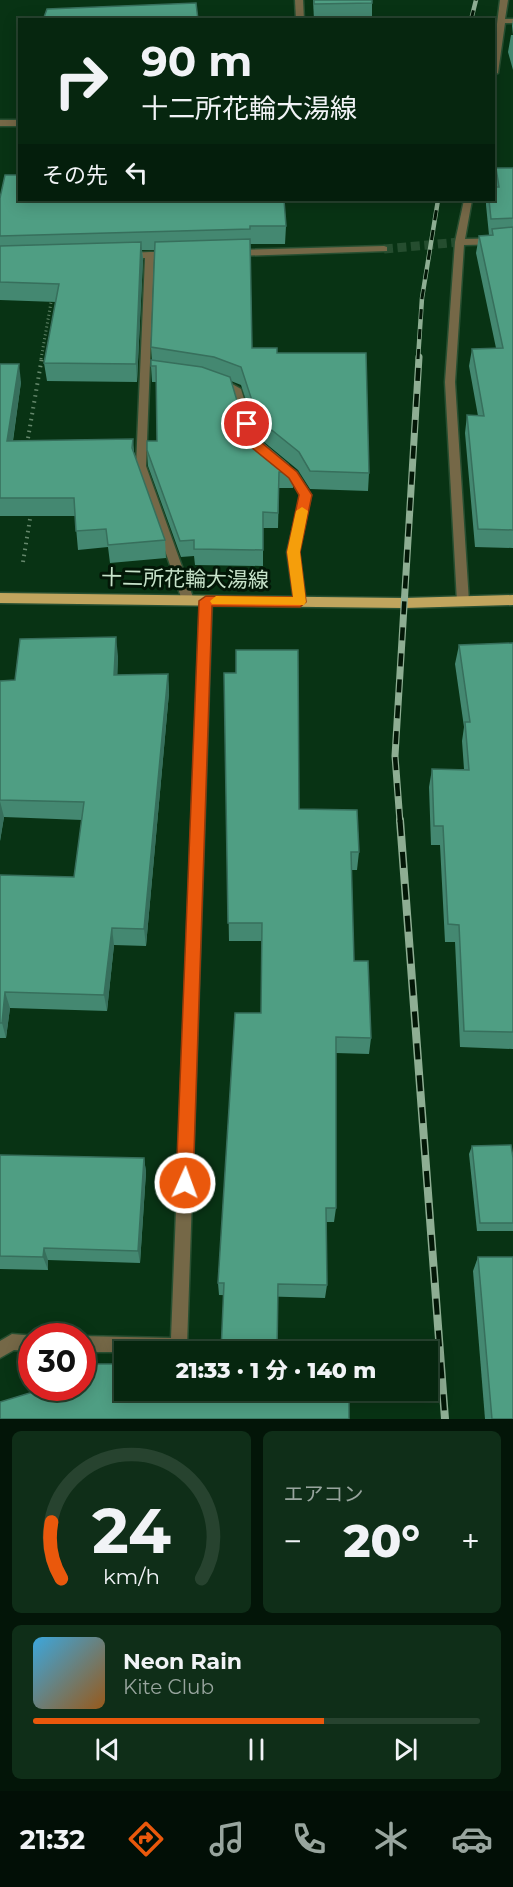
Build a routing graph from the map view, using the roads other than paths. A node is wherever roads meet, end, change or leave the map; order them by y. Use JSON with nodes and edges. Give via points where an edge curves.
{"nodes":[{"id":1,"x":299,"y":0,"type":"edge"},
{"id":2,"x":504,"y":0,"type":"edge"},
{"id":3,"x":300,"y":18,"type":"edge"},
{"id":4,"x":500,"y":21,"type":"junction"},
{"id":5,"x":513,"y":21,"type":"edge"},
{"id":6,"x":495,"y":64,"type":"edge"},
{"id":7,"x":0,"y":123,"type":"edge"},
{"id":8,"x":18,"y":123,"type":"edge"},
{"id":9,"x":468,"y":201,"type":"edge"},
{"id":10,"x":513,"y":241,"type":"edge"},
{"id":11,"x":460,"y":242,"type":"junction"},
{"id":12,"x":384,"y":249,"type":"tunnel mouth"},
{"id":13,"x":185,"y":254,"type":"edge"},
{"id":14,"x":220,"y":254,"type":"edge"},
{"id":15,"x":150,"y":255,"type":"junction"},
{"id":16,"x":116,"y":256,"type":"edge"},
{"id":17,"x":209,"y":379,"type":"edge"},
{"id":18,"x":0,"y":598,"type":"edge"},
{"id":19,"x":188,"y":600,"type":"junction"},
{"id":20,"x":513,"y":600,"type":"edge"},
{"id":21,"x":206,"y":601,"type":"junction"},
{"id":22,"x":300,"y":602,"type":"junction"},
{"id":23,"x":463,"y":602,"type":"junction"},
{"id":24,"x":18,"y":1342,"type":"edge"},
{"id":25,"x":96,"y":1344,"type":"edge"},
{"id":26,"x":0,"y":1350,"type":"edge"}],
"edges":[{"from":1,"to":3,"type":"street"},
{"from":2,"to":4,"type":"street"},
{"from":4,"to":5,"type":"street"},
{"from":4,"to":6,"type":"street"},
{"from":7,"to":8,"type":"street"},
{"from":9,"to":11,"type":"street"},
{"from":10,"to":11,"type":"street"},
{"from":11,"to":23,"type":"street","via":[[450,382]]},
{"from":12,"to":14,"type":"street"},
{"from":13,"to":15,"type":"street"},
{"from":15,"to":16,"type":"street"},
{"from":15,"to":19,"type":"street","via":[[151,371],[141,466]]},
{"from":17,"to":22,"type":"street","via":[[236,389],[251,440],[293,475],[306,495],[293,552]]},
{"from":18,"to":19,"type":"main road","name":"十二所花輪大湯線"},
{"from":19,"to":21,"type":"main road","name":"十二所花輪大湯線"},
{"from":20,"to":23,"type":"main road","name":"十二所花輪大湯線"},
{"from":21,"to":22,"type":"main road","name":"十二所花輪大湯線"},
{"from":21,"to":25,"type":"street","via":[[179,1346]]},
{"from":22,"to":23,"type":"main road","name":"十二所花輪大湯線"},
{"from":24,"to":26,"type":"street"}]}
